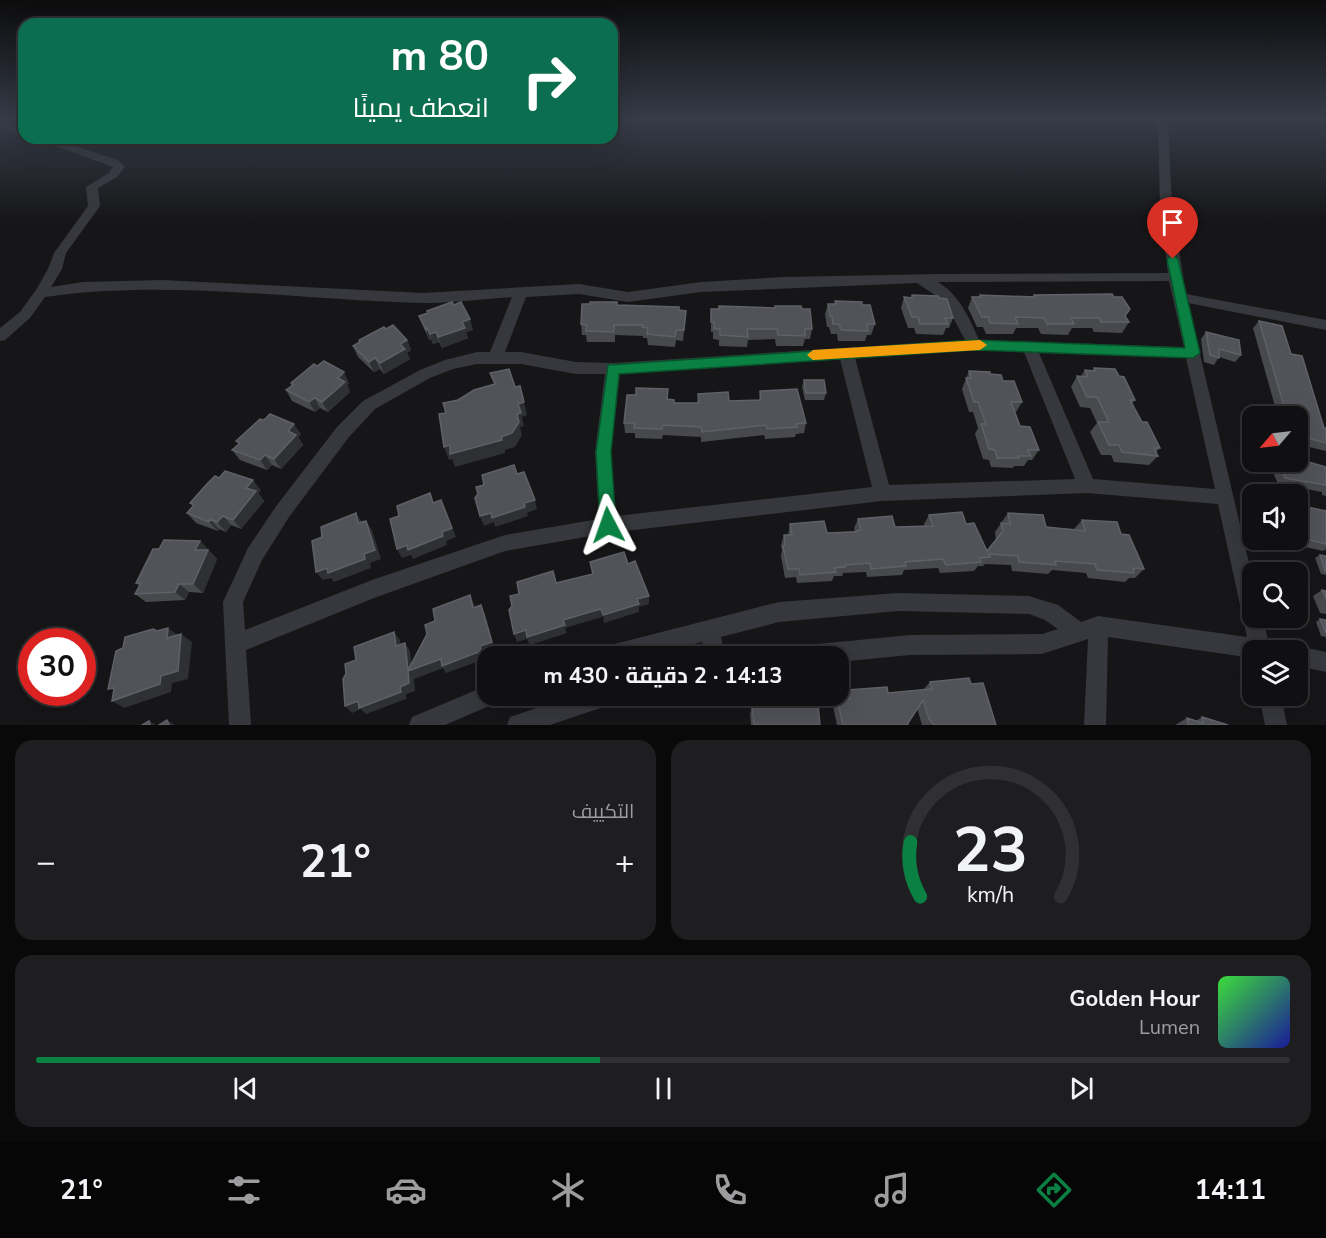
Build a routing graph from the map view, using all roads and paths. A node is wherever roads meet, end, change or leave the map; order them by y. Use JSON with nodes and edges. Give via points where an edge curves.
{"nodes":[{"id":1,"x":88,"y":154,"type":"edge"},
{"id":2,"x":1165,"y":154,"type":"edge"},
{"id":3,"x":1175,"y":277,"type":"junction"},
{"id":4,"x":916,"y":279,"type":"junction"},
{"id":5,"x":41,"y":292,"type":"junction"},
{"id":6,"x":521,"y":293,"type":"junction"},
{"id":7,"x":1179,"y":297,"type":"junction"},
{"id":8,"x":1326,"y":325,"type":"edge"},
{"id":9,"x":0,"y":336,"type":"edge"},
{"id":10,"x":974,"y":345,"type":"junction"},
{"id":11,"x":1029,"y":346,"type":"junction"},
{"id":12,"x":846,"y":353,"type":"junction"},
{"id":13,"x":1193,"y":353,"type":"junction"},
{"id":14,"x":496,"y":357,"type":"junction"},
{"id":15,"x":613,"y":369,"type":"junction"},
{"id":16,"x":1088,"y":486,"type":"junction"},
{"id":17,"x":882,"y":494,"type":"junction"},
{"id":18,"x":1225,"y":497,"type":"junction"},
{"id":19,"x":608,"y":525,"type":"junction"},
{"id":20,"x":1242,"y":569,"type":"edge"},
{"id":21,"x":1098,"y":626,"type":"junction"},
{"id":22,"x":710,"y":629,"type":"junction"},
{"id":23,"x":1077,"y":631,"type":"junction"},
{"id":24,"x":235,"y":644,"type":"junction"},
{"id":25,"x":645,"y":646,"type":"edge"},
{"id":26,"x":713,"y":646,"type":"edge"},
{"id":27,"x":1242,"y":647,"type":"edge"},
{"id":28,"x":849,"y":651,"type":"edge"},
{"id":29,"x":1308,"y":658,"type":"edge"},
{"id":30,"x":1326,"y":662,"type":"edge"},
{"id":31,"x":477,"y":700,"type":"edge"},
{"id":32,"x":574,"y":706,"type":"edge"},
{"id":33,"x":1272,"y":706,"type":"edge"},
{"id":34,"x":240,"y":725,"type":"edge"},
{"id":35,"x":420,"y":725,"type":"edge"},
{"id":36,"x":518,"y":725,"type":"edge"},
{"id":37,"x":1095,"y":725,"type":"edge"},
{"id":38,"x":1276,"y":725,"type":"edge"}],
"edges":[{"from":1,"to":5,"type":"street","via":[[119,167],[92,187],[93,206],[88,217],[60,253],[56,269]]},
{"from":2,"to":3,"type":"street","via":[[1166,214]]},
{"from":3,"to":4,"type":"street"},
{"from":3,"to":7,"type":"street"},
{"from":4,"to":6,"type":"street","via":[[701,287],[628,297],[579,289]]},
{"from":4,"to":10,"type":"street","via":[[936,285],[955,302]]},
{"from":5,"to":6,"type":"street","via":[[82,286],[162,285],[423,298]]},
{"from":5,"to":9,"type":"street","via":[[25,315]]},
{"from":6,"to":14,"type":"street"},
{"from":7,"to":8,"type":"street"},
{"from":7,"to":13,"type":"street"},
{"from":10,"to":11,"type":"street"},
{"from":10,"to":12,"type":"street"},
{"from":11,"to":13,"type":"street"},
{"from":11,"to":16,"type":"street"},
{"from":12,"to":15,"type":"street"},
{"from":12,"to":17,"type":"street"},
{"from":13,"to":18,"type":"street"},
{"from":14,"to":15,"type":"street"},
{"from":14,"to":24,"type":"street","via":[[450,364],[425,374],[369,405],[343,432],[255,554],[233,602]]},
{"from":15,"to":19,"type":"street","via":[[603,452]]},
{"from":16,"to":17,"type":"street"},
{"from":16,"to":18,"type":"street"},
{"from":17,"to":19,"type":"street"},
{"from":18,"to":20,"type":"street"},
{"from":19,"to":24,"type":"street","via":[[505,543],[372,589]]},
{"from":21,"to":23,"type":"street"},
{"from":21,"to":27,"type":"street"},
{"from":21,"to":37,"type":"street"},
{"from":22,"to":23,"type":"street","via":[[778,612],[898,602],[1029,605],[1051,612]]},
{"from":22,"to":25,"type":"street"},
{"from":22,"to":26,"type":"street"},
{"from":23,"to":28,"type":"street","via":[[1059,641],[1042,644],[910,645]]},
{"from":24,"to":34,"type":"street"},
{"from":29,"to":30,"type":"street"},
{"from":31,"to":35,"type":"street"},
{"from":32,"to":36,"type":"street"},
{"from":33,"to":38,"type":"street"}]}
